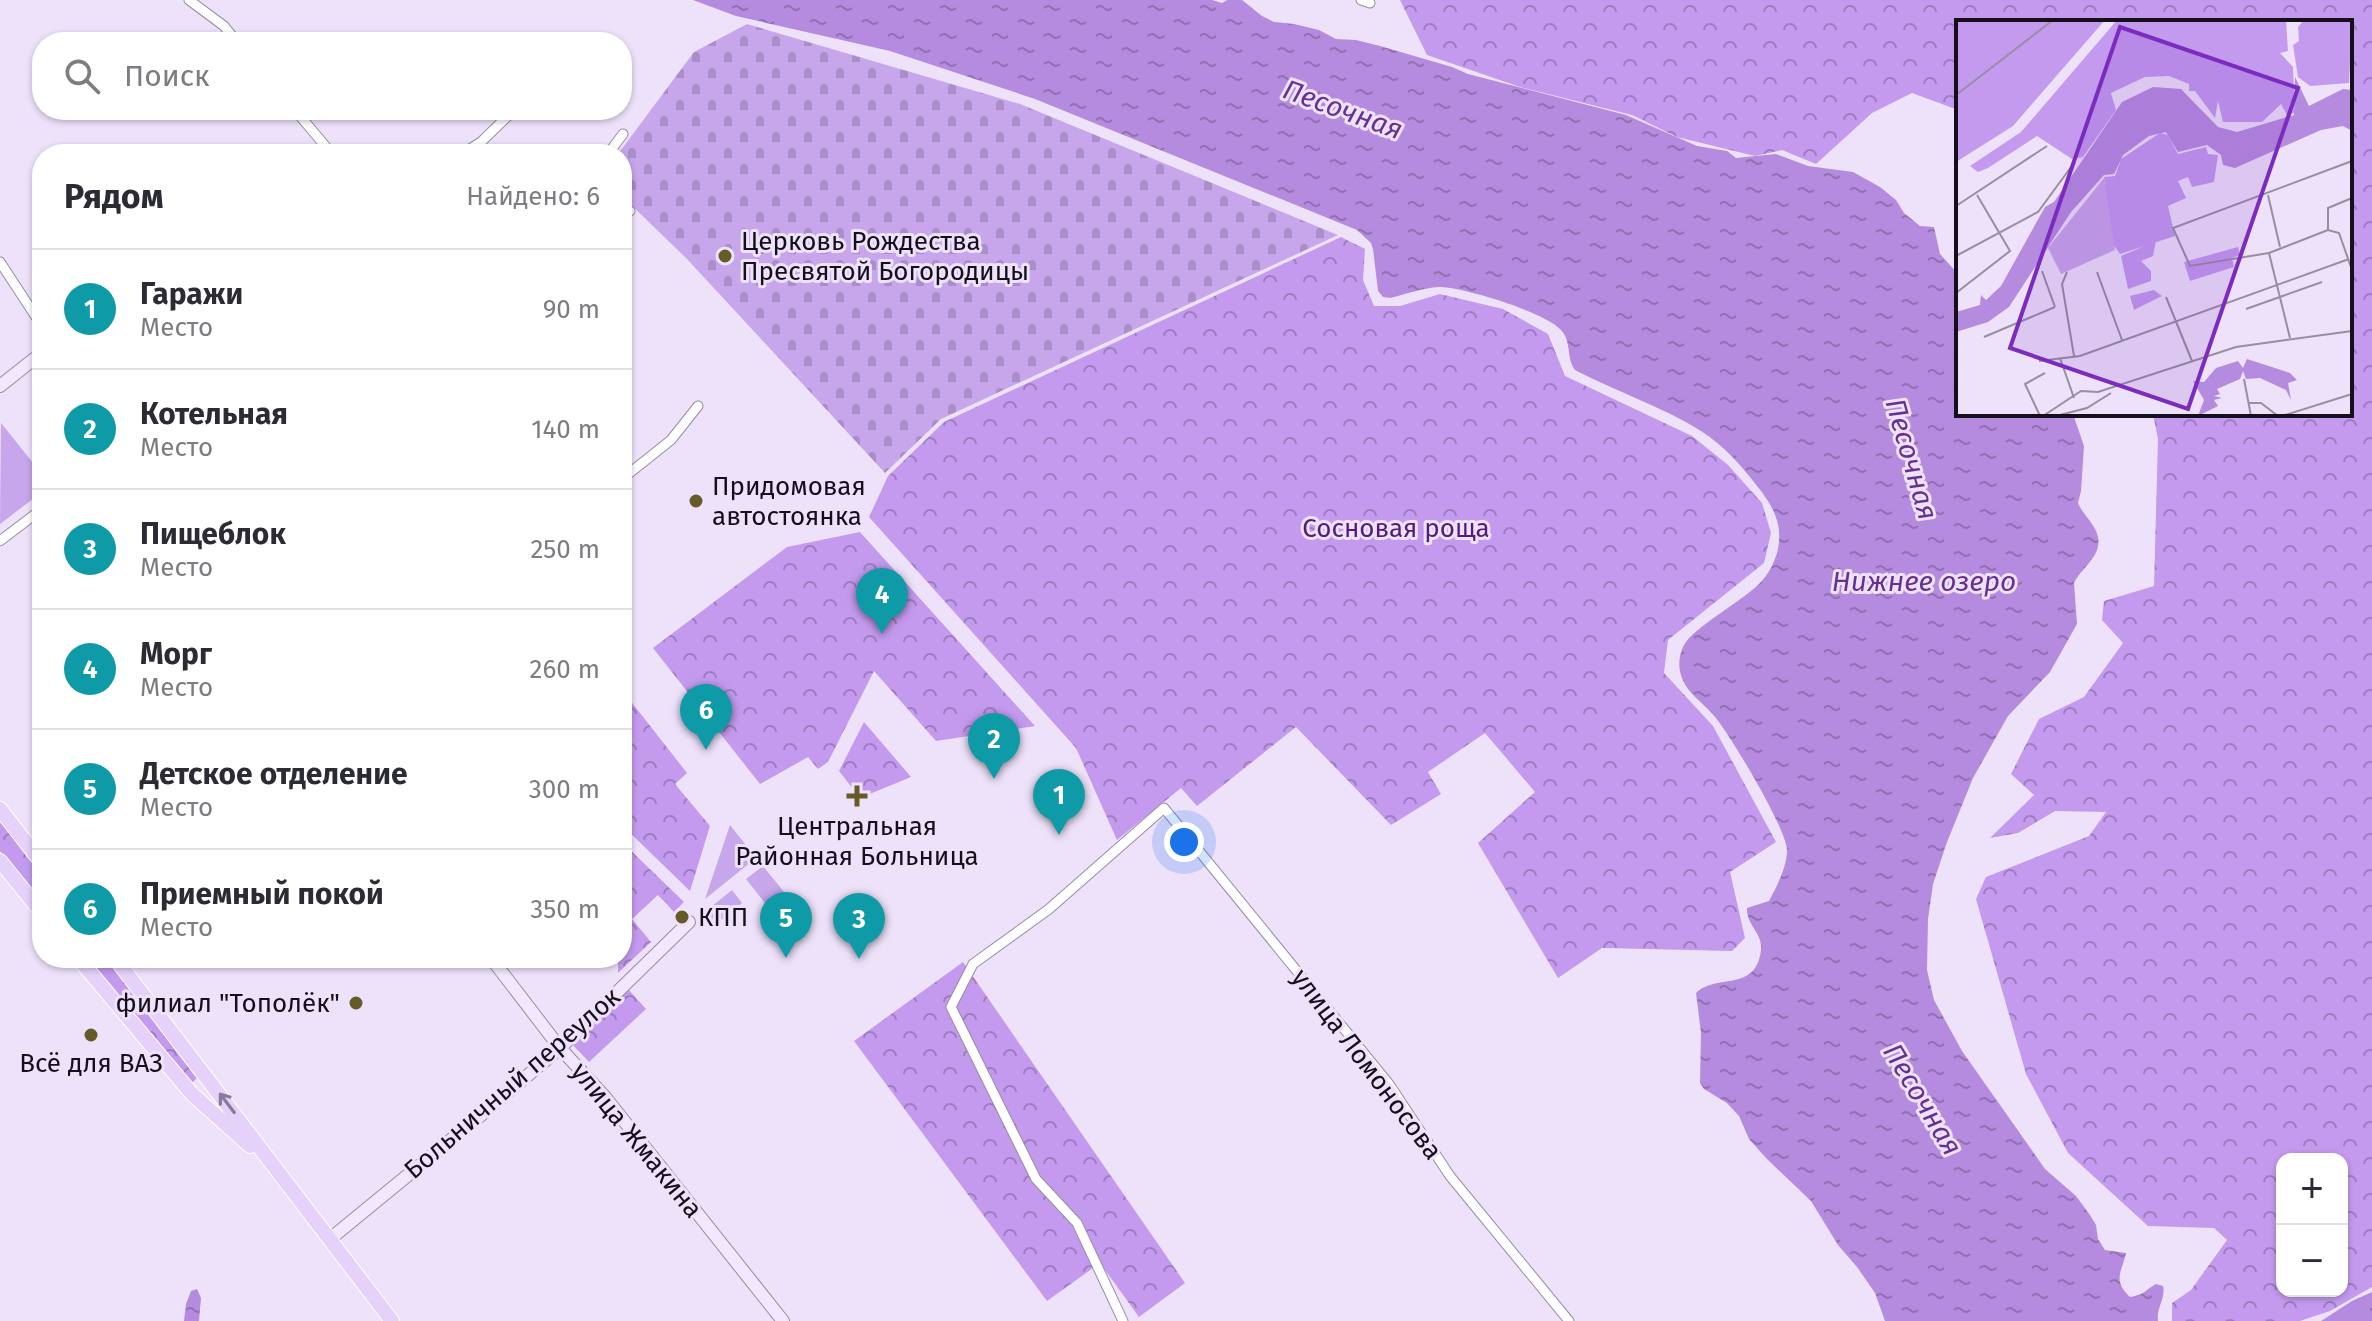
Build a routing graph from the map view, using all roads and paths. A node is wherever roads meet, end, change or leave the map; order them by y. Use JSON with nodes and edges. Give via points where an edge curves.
{"nodes":[{"id":1,"x":189,"y":0,"type":"edge"},
{"id":2,"x":229,"y":32,"type":"edge"},
{"id":3,"x":303,"y":120,"type":"edge"},
{"id":4,"x":504,"y":120,"type":"edge"},
{"id":5,"x":623,"y":134,"type":"dead end"},
{"id":6,"x":324,"y":144,"type":"edge"},
{"id":7,"x":478,"y":144,"type":"edge"},
{"id":8,"x":616,"y":144,"type":"edge"},
{"id":9,"x":0,"y":262,"type":"edge"},
{"id":10,"x":32,"y":311,"type":"edge"},
{"id":11,"x":32,"y":361,"type":"edge"},
{"id":12,"x":0,"y":386,"type":"edge"},
{"id":13,"x":698,"y":406,"type":"dead end"},
{"id":14,"x":632,"y":471,"type":"edge"},
{"id":15,"x":32,"y":517,"type":"edge"},
{"id":16,"x":0,"y":541,"type":"edge"},
{"id":17,"x":0,"y":809,"type":"edge"},
{"id":18,"x":32,"y":850,"type":"edge"},
{"id":19,"x":0,"y":861,"type":"edge"},
{"id":20,"x":32,"y":901,"type":"edge"},
{"id":21,"x":689,"y":922,"type":"dead end"},
{"id":22,"x":86,"y":968,"type":"edge"},
{"id":23,"x":123,"y":968,"type":"edge"},
{"id":24,"x":499,"y":968,"type":"edge"},
{"id":25,"x":560,"y":1048,"type":"junction"},
{"id":26,"x":209,"y":1079,"type":"junction"},
{"id":27,"x":192,"y":1094,"type":"junction"},
{"id":28,"x":273,"y":1166,"type":"junction"},
{"id":29,"x":330,"y":1239,"type":"junction"},
{"id":30,"x":392,"y":1321,"type":"edge"},
{"id":31,"x":783,"y":1321,"type":"edge"},
{"id":32,"x":1123,"y":1321,"type":"edge"},
{"id":33,"x":1569,"y":1321,"type":"edge"}],
"edges":[{"from":1,"to":2,"type":"street"},
{"from":3,"to":6,"type":"street"},
{"from":4,"to":7,"type":"street"},
{"from":5,"to":8,"type":"street"},
{"from":9,"to":10,"type":"street"},
{"from":11,"to":12,"type":"street"},
{"from":13,"to":14,"type":"street","via":[[671,440]]},
{"from":15,"to":16,"type":"street"},
{"from":17,"to":18,"type":"main road"},
{"from":19,"to":20,"type":"main road"},
{"from":21,"to":25,"type":"street","name":"Больничный переулок"},
{"from":22,"to":27,"type":"main road"},
{"from":23,"to":26,"type":"main road"},
{"from":24,"to":25,"type":"street","name":"улица Жмакина"},
{"from":25,"to":29,"type":"street","name":"Больничный переулок"},
{"from":25,"to":31,"type":"street","name":"улица Жмакина"},
{"from":26,"to":27,"type":"main road"},
{"from":28,"to":26,"type":"main road","one_way":true},
{"from":27,"to":28,"type":"main road"},
{"from":28,"to":29,"type":"main road"},
{"from":29,"to":30,"type":"main road"},
{"from":32,"to":33,"type":"street","name":"улица Ломоносова","via":[[1077,1223],[1036,1179],[951,1007],[973,964],[1049,909],[1164,808],[1389,1084],[1450,1176]]}]}
